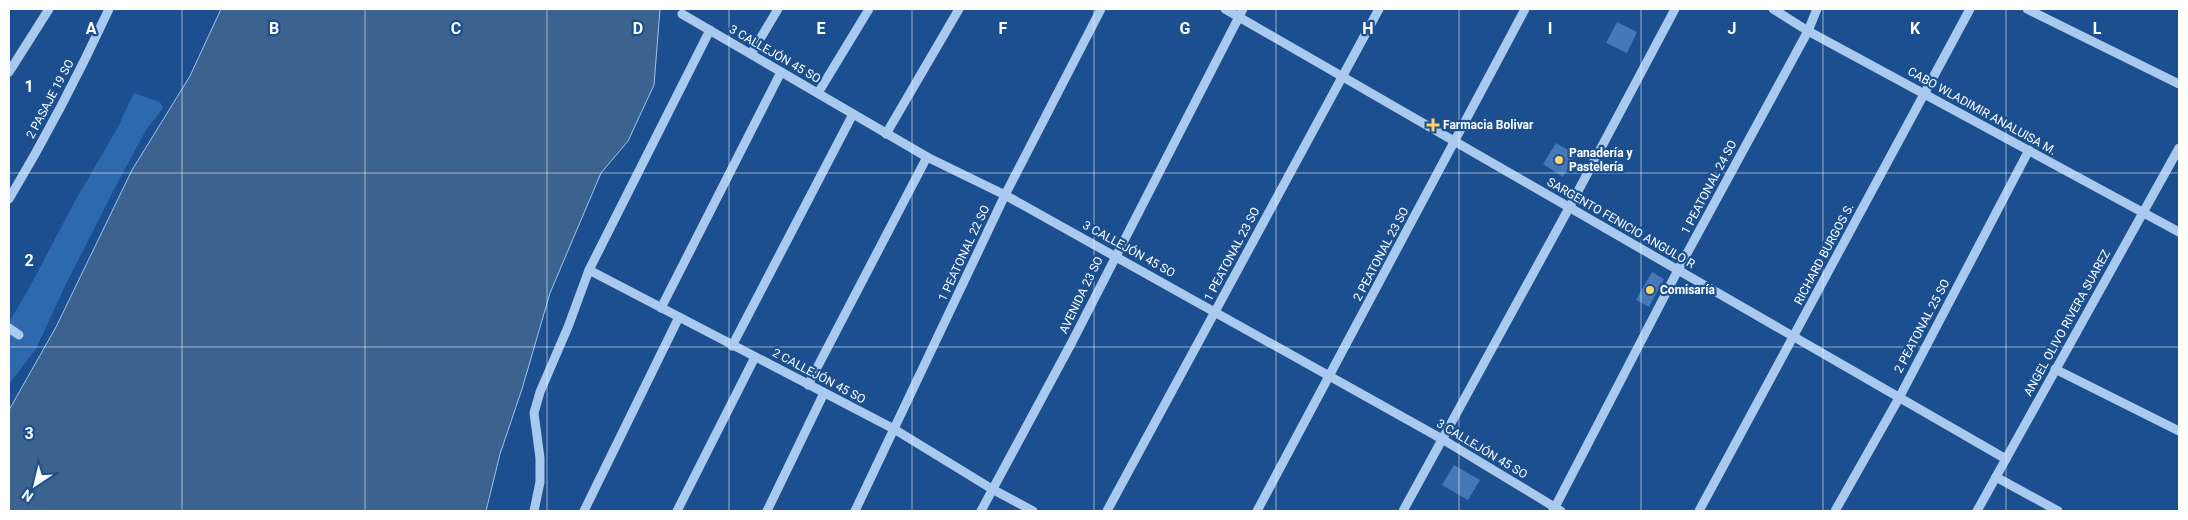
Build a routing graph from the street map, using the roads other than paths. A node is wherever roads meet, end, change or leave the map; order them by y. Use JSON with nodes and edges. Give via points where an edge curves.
{"nodes":[{"id":1,"x":49,"y":9,"type":"edge"},
{"id":2,"x":108,"y":9,"type":"edge"},
{"id":3,"x":778,"y":9,"type":"edge"},
{"id":4,"x":869,"y":9,"type":"edge"},
{"id":5,"x":959,"y":9,"type":"edge"},
{"id":6,"x":1101,"y":9,"type":"edge"},
{"id":7,"x":1225,"y":9,"type":"edge"},
{"id":8,"x":1379,"y":9,"type":"edge"},
{"id":9,"x":1525,"y":9,"type":"edge"},
{"id":10,"x":1675,"y":9,"type":"edge"},
{"id":11,"x":1773,"y":9,"type":"edge"},
{"id":12,"x":1817,"y":9,"type":"edge"},
{"id":13,"x":1970,"y":9,"type":"edge"},
{"id":14,"x":2027,"y":9,"type":"edge"},
{"id":15,"x":1240,"y":13,"type":"edge"},
{"id":16,"x":682,"y":14,"type":"dead end"},
{"id":17,"x":710,"y":30,"type":"junction"},
{"id":18,"x":1808,"y":31,"type":"junction"},
{"id":19,"x":751,"y":54,"type":"junction"},
{"id":20,"x":9,"y":72,"type":"edge"},
{"id":21,"x":781,"y":72,"type":"junction"},
{"id":22,"x":1342,"y":77,"type":"junction"},
{"id":23,"x":2179,"y":84,"type":"edge"},
{"id":24,"x":1924,"y":92,"type":"junction"},
{"id":25,"x":818,"y":93,"type":"junction"},
{"id":26,"x":853,"y":114,"type":"junction"},
{"id":27,"x":886,"y":134,"type":"junction"},
{"id":28,"x":1454,"y":142,"type":"junction"},
{"id":29,"x":2179,"y":148,"type":"edge"},
{"id":30,"x":2029,"y":150,"type":"junction"},
{"id":31,"x":927,"y":157,"type":"junction"},
{"id":32,"x":1005,"y":195,"type":"junction"},
{"id":33,"x":9,"y":199,"type":"edge"},
{"id":34,"x":1569,"y":208,"type":"junction"},
{"id":35,"x":2142,"y":213,"type":"junction"},
{"id":36,"x":2179,"y":232,"type":"edge"},
{"id":37,"x":1115,"y":256,"type":"junction"},
{"id":38,"x":589,"y":270,"type":"junction"},
{"id":39,"x":1678,"y":270,"type":"junction"},
{"id":40,"x":661,"y":308,"type":"junction"},
{"id":41,"x":1214,"y":312,"type":"junction"},
{"id":42,"x":679,"y":317,"type":"junction"},
{"id":43,"x":9,"y":328,"type":"edge"},
{"id":44,"x":19,"y":335,"type":"dead end"},
{"id":45,"x":1794,"y":338,"type":"junction"},
{"id":46,"x":732,"y":346,"type":"junction"},
{"id":47,"x":755,"y":357,"type":"junction"},
{"id":48,"x":2055,"y":369,"type":"junction"},
{"id":49,"x":1330,"y":377,"type":"junction"},
{"id":50,"x":808,"y":384,"type":"junction"},
{"id":51,"x":824,"y":393,"type":"junction"},
{"id":52,"x":1899,"y":398,"type":"junction"},
{"id":53,"x":894,"y":429,"type":"junction"},
{"id":54,"x":2179,"y":431,"type":"edge"},
{"id":55,"x":1442,"y":439,"type":"junction"},
{"id":56,"x":2006,"y":459,"type":"junction"},
{"id":57,"x":1996,"y":477,"type":"junction"},
{"id":58,"x":992,"y":489,"type":"junction"},
{"id":59,"x":1557,"y":510,"type":"edge"},
{"id":60,"x":534,"y":511,"type":"edge"},
{"id":61,"x":584,"y":511,"type":"edge"},
{"id":62,"x":678,"y":511,"type":"edge"},
{"id":63,"x":768,"y":511,"type":"edge"},
{"id":64,"x":855,"y":511,"type":"edge"},
{"id":65,"x":981,"y":511,"type":"edge"},
{"id":66,"x":1033,"y":511,"type":"edge"},
{"id":67,"x":1107,"y":511,"type":"edge"},
{"id":68,"x":1257,"y":511,"type":"edge"},
{"id":69,"x":1403,"y":511,"type":"edge"},
{"id":70,"x":1699,"y":511,"type":"edge"},
{"id":71,"x":1835,"y":511,"type":"edge"},
{"id":72,"x":1977,"y":511,"type":"edge"},
{"id":73,"x":2058,"y":511,"type":"edge"}],
"edges":[{"from":1,"to":20,"type":"street"},
{"from":2,"to":33,"type":"street","name":"2 PASAJE 19 SO","via":[[74,81]]},
{"from":3,"to":19,"type":"street"},
{"from":4,"to":25,"type":"street"},
{"from":5,"to":27,"type":"street"},
{"from":6,"to":32,"type":"street","name":"1 PEATONAL 22 SO"},
{"from":7,"to":15,"type":"street","name":"SARGENTO FENICIO ANGULO R"},
{"from":8,"to":22,"type":"street","name":"1 PEATONAL 23 SO"},
{"from":9,"to":28,"type":"street","name":"2 PEATONAL 23 SO"},
{"from":10,"to":34,"type":"street"},
{"from":11,"to":18,"type":"street","name":"CABO WLADIMIR ANALUISA M."},
{"from":12,"to":18,"type":"street","name":"1 PEATONAL 24 SO"},
{"from":13,"to":24,"type":"street","name":"RICHARD BURGOS S."},
{"from":14,"to":23,"type":"street"},
{"from":15,"to":22,"type":"street","name":"SARGENTO FENICIO ANGULO R"},
{"from":15,"to":37,"type":"street","name":"AVENIDA 23 SO"},
{"from":16,"to":17,"type":"street","name":"3 CALLEJÓN 45 SO"},
{"from":17,"to":19,"type":"street","name":"3 CALLEJÓN 45 SO"},
{"from":17,"to":38,"type":"street"},
{"from":18,"to":24,"type":"street","name":"CABO WLADIMIR ANALUISA M."},
{"from":18,"to":39,"type":"street","name":"1 PEATONAL 24 SO"},
{"from":19,"to":21,"type":"street","name":"3 CALLEJÓN 45 SO"},
{"from":21,"to":25,"type":"street","name":"3 CALLEJÓN 45 SO"},
{"from":21,"to":40,"type":"street"},
{"from":22,"to":28,"type":"street","name":"SARGENTO FENICIO ANGULO R"},
{"from":22,"to":41,"type":"street","name":"1 PEATONAL 23 SO"},
{"from":24,"to":30,"type":"street","name":"CABO WLADIMIR ANALUISA M."},
{"from":24,"to":45,"type":"street","name":"RICHARD BURGOS S."},
{"from":25,"to":26,"type":"street","name":"3 CALLEJÓN 45 SO"},
{"from":26,"to":27,"type":"street","name":"3 CALLEJÓN 45 SO"},
{"from":26,"to":46,"type":"street"},
{"from":27,"to":31,"type":"street","name":"3 CALLEJÓN 45 SO"},
{"from":28,"to":34,"type":"street","name":"SARGENTO FENICIO ANGULO R"},
{"from":28,"to":49,"type":"street","name":"2 PEATONAL 23 SO"},
{"from":29,"to":35,"type":"street","name":"ANGEL OLIVO RIVERA SUAREZ"},
{"from":30,"to":35,"type":"street","name":"CABO WLADIMIR ANALUISA M."},
{"from":30,"to":52,"type":"street","name":"2 PEATONAL 25 SO"},
{"from":31,"to":32,"type":"street","name":"3 CALLEJÓN 45 SO"},
{"from":31,"to":50,"type":"street"},
{"from":32,"to":37,"type":"street","name":"3 CALLEJÓN 45 SO"},
{"from":32,"to":53,"type":"street","name":"1 PEATONAL 22 SO"},
{"from":34,"to":39,"type":"street","name":"SARGENTO FENICIO ANGULO R"},
{"from":34,"to":55,"type":"street"},
{"from":35,"to":36,"type":"street","name":"CABO WLADIMIR ANALUISA M."},
{"from":35,"to":48,"type":"street","name":"ANGEL OLIVO RIVERA SUAREZ"},
{"from":37,"to":41,"type":"street","name":"3 CALLEJÓN 45 SO"},
{"from":37,"to":58,"type":"street","name":"AVENIDA 23 SO"},
{"from":38,"to":40,"type":"street","name":"2 CALLEJÓN 45 SO"},
{"from":38,"to":60,"type":"street","via":[[534,413],[540,482]]},
{"from":39,"to":45,"type":"street","name":"SARGENTO FENICIO ANGULO R"},
{"from":39,"to":59,"type":"street","name":"1 PEATONAL 24 SO"},
{"from":40,"to":42,"type":"street","name":"2 CALLEJÓN 45 SO"},
{"from":41,"to":49,"type":"street","name":"3 CALLEJÓN 45 SO"},
{"from":41,"to":67,"type":"street","name":"1 PEATONAL 23 SO"},
{"from":42,"to":46,"type":"street","name":"2 CALLEJÓN 45 SO"},
{"from":42,"to":61,"type":"street"},
{"from":43,"to":44,"type":"street"},
{"from":45,"to":52,"type":"street","name":"SARGENTO FENICIO ANGULO R"},
{"from":45,"to":70,"type":"street","name":"RICHARD BURGOS S."},
{"from":46,"to":47,"type":"street","name":"2 CALLEJÓN 45 SO"},
{"from":47,"to":50,"type":"street","name":"2 CALLEJÓN 45 SO"},
{"from":47,"to":62,"type":"street"},
{"from":48,"to":54,"type":"street"},
{"from":48,"to":56,"type":"street","name":"ANGEL OLIVO RIVERA SUAREZ"},
{"from":49,"to":55,"type":"street","name":"3 CALLEJÓN 45 SO"},
{"from":49,"to":68,"type":"street","name":"2 PEATONAL 23 SO"},
{"from":50,"to":51,"type":"street","name":"2 CALLEJÓN 45 SO"},
{"from":51,"to":53,"type":"street","name":"2 CALLEJÓN 45 SO"},
{"from":51,"to":63,"type":"street"},
{"from":52,"to":56,"type":"street","name":"SARGENTO FENICIO ANGULO R"},
{"from":52,"to":71,"type":"street","name":"2 PEATONAL 25 SO"},
{"from":53,"to":58,"type":"street","name":"2 CALLEJÓN 45 SO"},
{"from":53,"to":64,"type":"street","name":"1 PEATONAL 22 SO"},
{"from":55,"to":59,"type":"street","name":"3 CALLEJÓN 45 SO"},
{"from":55,"to":69,"type":"street"},
{"from":56,"to":57,"type":"street","name":"ANGEL OLIVO RIVERA SUAREZ"},
{"from":57,"to":72,"type":"street","name":"ANGEL OLIVO RIVERA SUAREZ"},
{"from":57,"to":73,"type":"street"},
{"from":58,"to":65,"type":"street","name":"AVENIDA 23 SO"},
{"from":58,"to":66,"type":"street","name":"2 CALLEJÓN 45 SO"}]}
